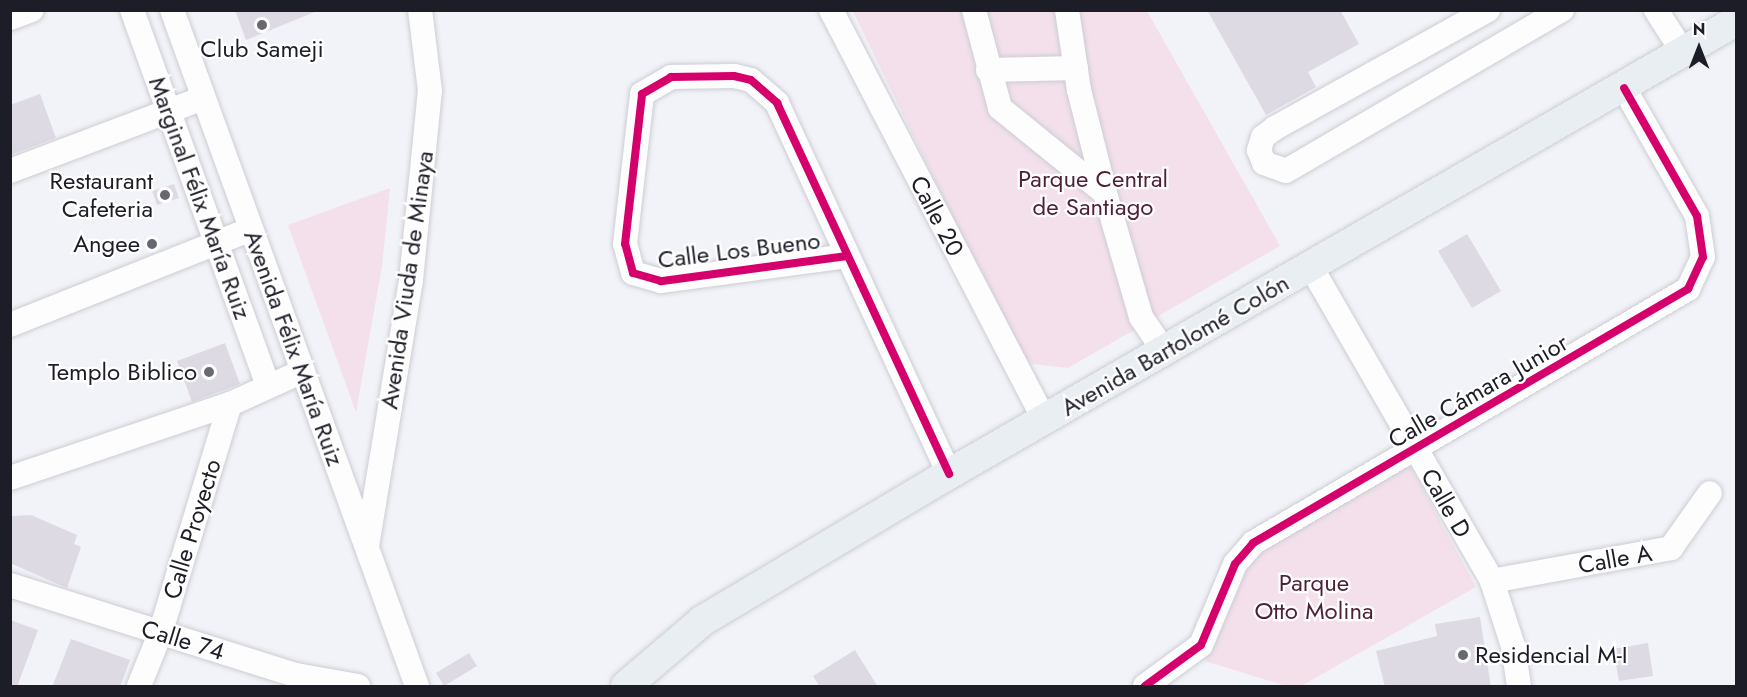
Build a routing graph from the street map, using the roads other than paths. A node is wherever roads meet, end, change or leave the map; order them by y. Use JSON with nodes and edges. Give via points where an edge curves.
{"nodes":[{"id":1,"x":32,"y":10,"type":"edge"},
{"id":2,"x":132,"y":10,"type":"edge"},
{"id":3,"x":172,"y":10,"type":"edge"},
{"id":4,"x":831,"y":10,"type":"edge"},
{"id":5,"x":974,"y":10,"type":"edge"},
{"id":6,"x":1067,"y":10,"type":"edge"},
{"id":7,"x":1562,"y":10,"type":"edge"},
{"id":8,"x":1656,"y":10,"type":"edge"},
{"id":9,"x":421,"y":11,"type":"edge"},
{"id":10,"x":1476,"y":13,"type":"edge"},
{"id":11,"x":10,"y":18,"type":"edge"},
{"id":12,"x":1737,"y":21,"type":"edge"},
{"id":13,"x":1683,"y":52,"type":"junction"},
{"id":14,"x":1076,"y":68,"type":"junction"},
{"id":15,"x":988,"y":70,"type":"junction"},
{"id":16,"x":1624,"y":88,"type":"junction"},
{"id":17,"x":203,"y":98,"type":"junction"},
{"id":18,"x":168,"y":112,"type":"junction"},
{"id":19,"x":10,"y":171,"type":"edge"},
{"id":20,"x":1106,"y":193,"type":"junction"},
{"id":21,"x":251,"y":229,"type":"junction"},
{"id":22,"x":216,"y":245,"type":"junction"},
{"id":23,"x":848,"y":256,"type":"junction"},
{"id":24,"x":1311,"y":267,"type":"junction"},
{"id":25,"x":10,"y":325,"type":"edge"},
{"id":26,"x":1164,"y":351,"type":"junction"},
{"id":27,"x":303,"y":371,"type":"junction"},
{"id":28,"x":268,"y":384,"type":"junction"},
{"id":29,"x":230,"y":404,"type":"junction"},
{"id":30,"x":1044,"y":420,"type":"junction"},
{"id":31,"x":1414,"y":449,"type":"junction"},
{"id":32,"x":949,"y":474,"type":"junction"},
{"id":33,"x":10,"y":478,"type":"edge"},
{"id":34,"x":1710,"y":494,"type":"dead end"},
{"id":35,"x":367,"y":549,"type":"junction"},
{"id":36,"x":1492,"y":581,"type":"junction"},
{"id":37,"x":10,"y":585,"type":"edge"},
{"id":38,"x":160,"y":634,"type":"junction"},
{"id":39,"x":139,"y":687,"type":"edge"},
{"id":40,"x":358,"y":687,"type":"edge"},
{"id":41,"x":417,"y":687,"type":"edge"},
{"id":42,"x":626,"y":687,"type":"edge"},
{"id":43,"x":1145,"y":687,"type":"edge"},
{"id":44,"x":1519,"y":687,"type":"edge"}],
"edges":[{"from":1,"to":11,"type":"street"},
{"from":2,"to":18,"type":"street","name":"Marginal Félix María Ruiz"},
{"from":3,"to":17,"type":"street","name":"Avenida Félix María Ruiz"},
{"from":4,"to":30,"type":"street","name":"Calle 20"},
{"from":5,"to":15,"type":"street"},
{"from":6,"to":14,"type":"street"},
{"from":7,"to":10,"type":"street","via":[[1286,171],[1264,163],[1259,150],[1263,137],[1275,128]]},
{"from":8,"to":13,"type":"street"},
{"from":9,"to":35,"type":"street","name":"Avenida Viuda de Minaya","via":[[430,91],[414,256]]},
{"from":12,"to":13,"type":"main road","name":"Avenida Bartolomé Colón"},
{"from":13,"to":16,"type":"main road","name":"Avenida Bartolomé Colón"},
{"from":14,"to":15,"type":"street"},
{"from":14,"to":20,"type":"street"},
{"from":15,"to":20,"type":"street","via":[[1006,116]]},
{"from":16,"to":24,"type":"main road","name":"Avenida Bartolomé Colón"},
{"from":16,"to":31,"type":"street","name":"Calle Cámara Junior","via":[[1697,216],[1702,241],[1700,272],[1668,304]]},
{"from":17,"to":18,"type":"street"},
{"from":17,"to":21,"type":"street","name":"Avenida Félix María Ruiz"},
{"from":18,"to":19,"type":"street"},
{"from":18,"to":22,"type":"street","name":"Marginal Félix María Ruiz"},
{"from":20,"to":26,"type":"street","via":[[1141,317]]},
{"from":21,"to":22,"type":"street"},
{"from":21,"to":27,"type":"street","name":"Avenida Félix María Ruiz"},
{"from":22,"to":25,"type":"street"},
{"from":22,"to":28,"type":"street","name":"Marginal Félix María Ruiz"},
{"from":23,"to":23,"type":"street","name":"Calle Los Bueno","via":[[661,281],[633,273],[625,244],[642,94],[671,77],[734,76],[764,88],[786,121]]},
{"from":23,"to":32,"type":"street","name":"Calle Los Bueno"},
{"from":24,"to":26,"type":"main road","name":"Avenida Bartolomé Colón"},
{"from":24,"to":31,"type":"street","name":"Calle D"},
{"from":26,"to":30,"type":"main road","name":"Avenida Bartolomé Colón"},
{"from":27,"to":28,"type":"street"},
{"from":27,"to":35,"type":"street","name":"Avenida Félix María Ruiz"},
{"from":28,"to":29,"type":"street"},
{"from":29,"to":33,"type":"street"},
{"from":29,"to":38,"type":"street","name":"Calle Proyecto"},
{"from":30,"to":32,"type":"main road","name":"Avenida Bartolomé Colón"},
{"from":31,"to":36,"type":"street","name":"Calle D"},
{"from":31,"to":43,"type":"street","name":"Calle Cámara Junior","via":[[1242,552],[1201,645]]},
{"from":32,"to":42,"type":"main road","name":"Avenida Bartolomé Colón","via":[[702,621]]},
{"from":34,"to":36,"type":"street","name":"Calle A","via":[[1671,548]]},
{"from":35,"to":41,"type":"street","name":"Avenida Félix María Ruiz"},
{"from":36,"to":44,"type":"street","name":"Calle D","via":[[1513,646]]},
{"from":37,"to":38,"type":"street","name":"Calle 74"},
{"from":38,"to":39,"type":"street","name":"Calle Proyecto"},
{"from":38,"to":40,"type":"street","name":"Calle 74","via":[[296,675]]}]}
